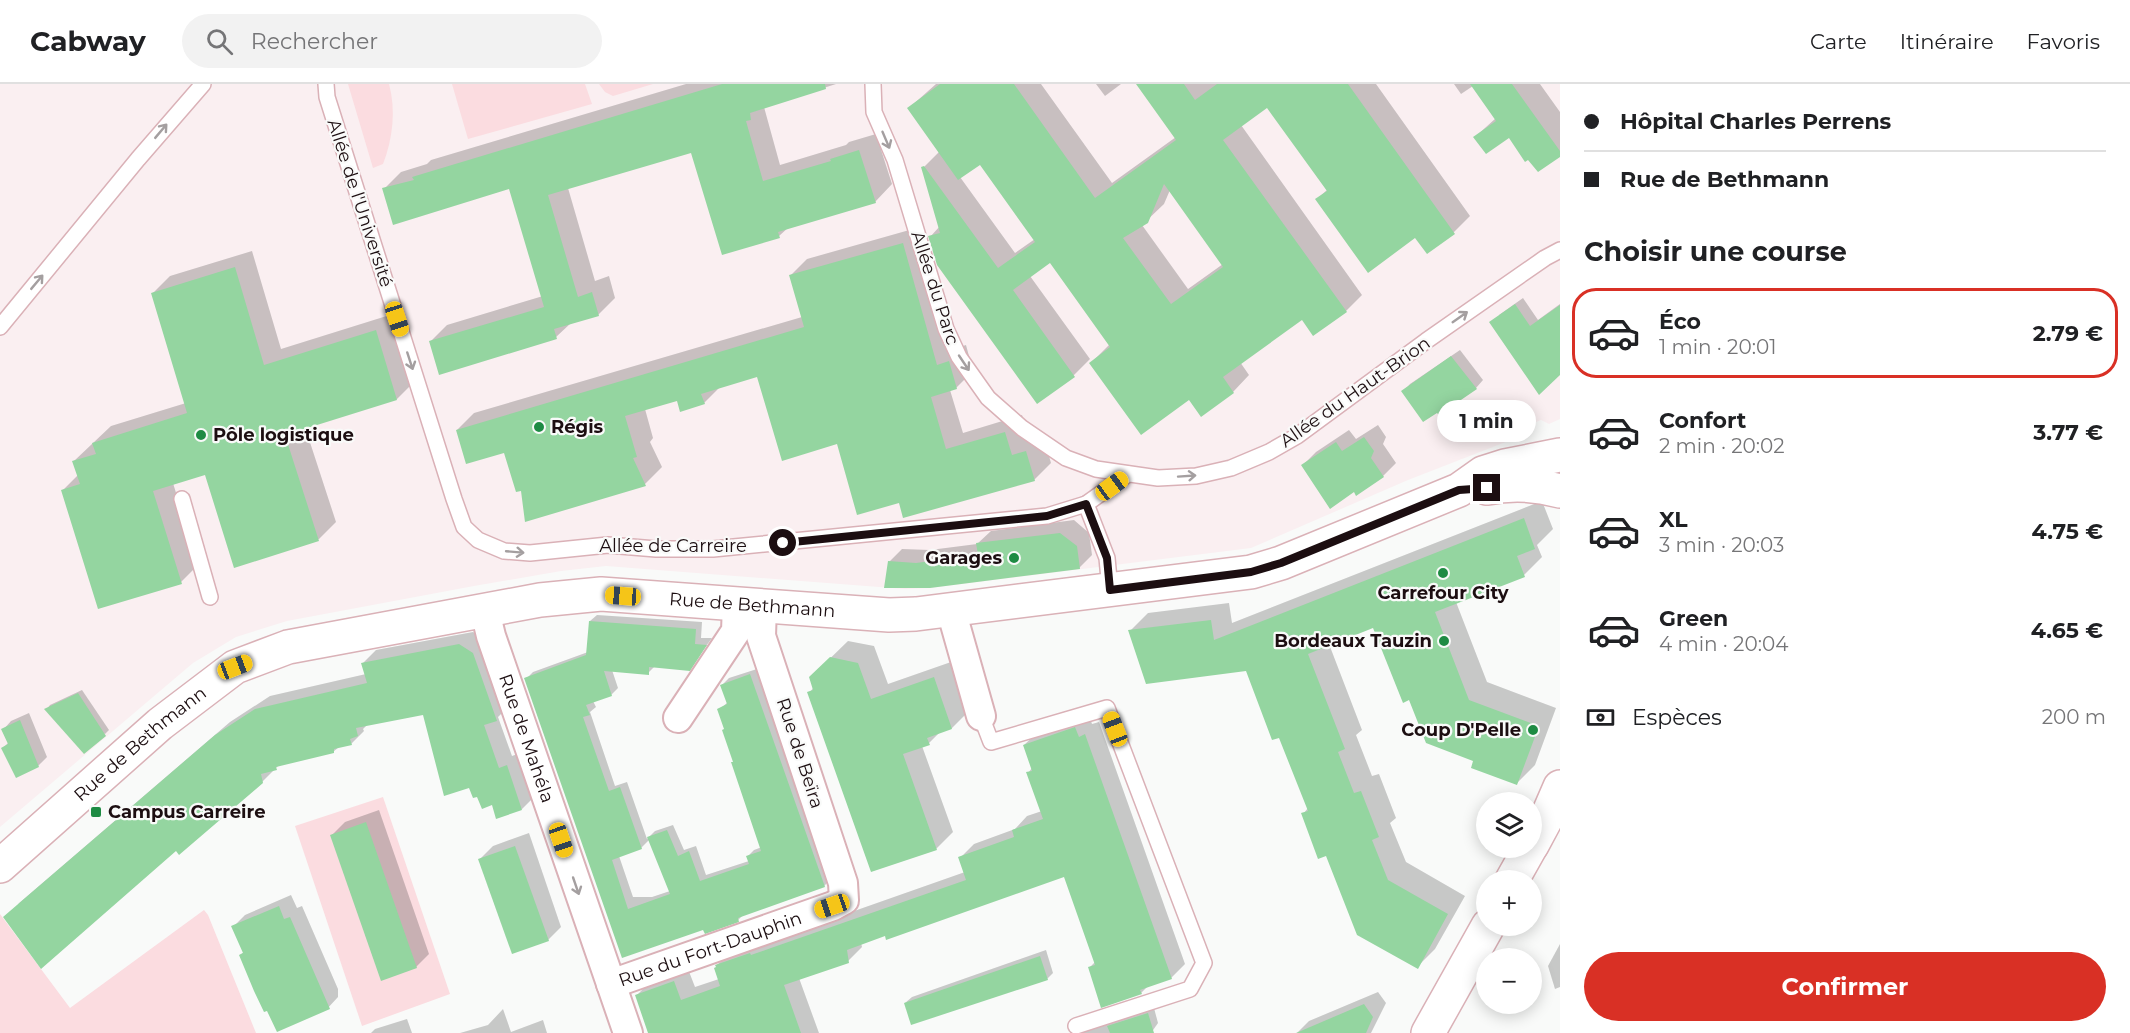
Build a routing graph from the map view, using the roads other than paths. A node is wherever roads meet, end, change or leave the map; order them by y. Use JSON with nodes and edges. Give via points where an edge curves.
{"nodes":[{"id":1,"x":203,"y":84,"type":"edge"},
{"id":2,"x":327,"y":84,"type":"edge"},
{"id":3,"x":873,"y":84,"type":"edge"},
{"id":4,"x":1560,"y":250,"type":"edge"},
{"id":5,"x":0,"y":327,"type":"edge"},
{"id":6,"x":1560,"y":455,"type":"edge"},
{"id":7,"x":1128,"y":474,"type":"junction"},
{"id":8,"x":1459,"y":490,"type":"junction"},
{"id":9,"x":1560,"y":491,"type":"edge"},
{"id":10,"x":182,"y":499,"type":"dead end"},
{"id":11,"x":1086,"y":504,"type":"junction"},
{"id":12,"x":464,"y":527,"type":"joint"},
{"id":13,"x":1110,"y":590,"type":"junction"},
{"id":14,"x":210,"y":597,"type":"dead end"},
{"id":15,"x":750,"y":605,"type":"junction"},
{"id":16,"x":951,"y":610,"type":"junction"},
{"id":17,"x":485,"y":611,"type":"junction"},
{"id":18,"x":981,"y":716,"type":"joint"},
{"id":19,"x":678,"y":718,"type":"dead end"},
{"id":20,"x":1560,"y":787,"type":"edge"},
{"id":21,"x":1542,"y":826,"type":"edge"},
{"id":22,"x":0,"y":866,"type":"edge"},
{"id":23,"x":844,"y":900,"type":"joint"},
{"id":24,"x":1482,"y":936,"type":"edge"},
{"id":25,"x":611,"y":984,"type":"junction"},
{"id":26,"x":1076,"y":1026,"type":"dead end"},
{"id":27,"x":628,"y":1033,"type":"edge"},
{"id":28,"x":1428,"y":1033,"type":"edge"}],
"edges":[{"from":5,"to":1,"type":"lane","one_way":true},
{"from":2,"to":12,"type":"lane","name":"Allée de l'Université","one_way":true,"via":[[327,97]]},
{"from":3,"to":7,"type":"lane","name":"Allée du Parc","one_way":true,"via":[[874,112],[895,160],[946,329],[959,357],[988,398],[1022,429],[1066,458],[1096,469]]},
{"from":7,"to":4,"type":"lane","name":"Allée du Haut-Brion","one_way":true,"via":[[1158,478],[1196,476],[1231,468],[1269,452]]},
{"from":6,"to":8,"type":"street","name":"Rue de Bethmann","via":[[1483,473]]},
{"from":7,"to":11,"type":"lane","name":"Allée de Carreire"},
{"from":8,"to":9,"type":"street","name":"Rue de Bethmann","via":[[1530,484]]},
{"from":8,"to":13,"type":"street","name":"Rue de Bethmann","via":[[1251,572]]},
{"from":10,"to":14,"type":"lane"},
{"from":12,"to":11,"type":"lane","name":"Allée de Carreire","one_way":true,"via":[[478,540],[504,551],[530,553],[608,545],[713,549],[1047,516]]},
{"from":11,"to":13,"type":"lane","via":[[1107,558]]},
{"from":13,"to":16,"type":"street","name":"Rue de Bethmann"},
{"from":15,"to":16,"type":"street","name":"Rue de Bethmann","via":[[889,615]]},
{"from":15,"to":17,"type":"street","name":"Rue de Bethmann","via":[[601,594]]},
{"from":15,"to":19,"type":"street"},
{"from":15,"to":23,"type":"street","name":"Rue de Beïra","via":[[843,883]]},
{"from":16,"to":18,"type":"street"},
{"from":17,"to":22,"type":"street","name":"Rue de Bethmann","via":[[288,647],[235,667],[160,724]]},
{"from":17,"to":25,"type":"street","name":"Rue de Mahéla","one_way":true},
{"from":18,"to":26,"type":"lane","via":[[991,742],[1107,708],[1204,963],[1190,989]]},
{"from":20,"to":21,"type":"street"},
{"from":23,"to":25,"type":"street","name":"Rue du Fort-Dauphin"},
{"from":24,"to":28,"type":"street"},
{"from":25,"to":27,"type":"street","name":"Rue de Mahéla"}]}
